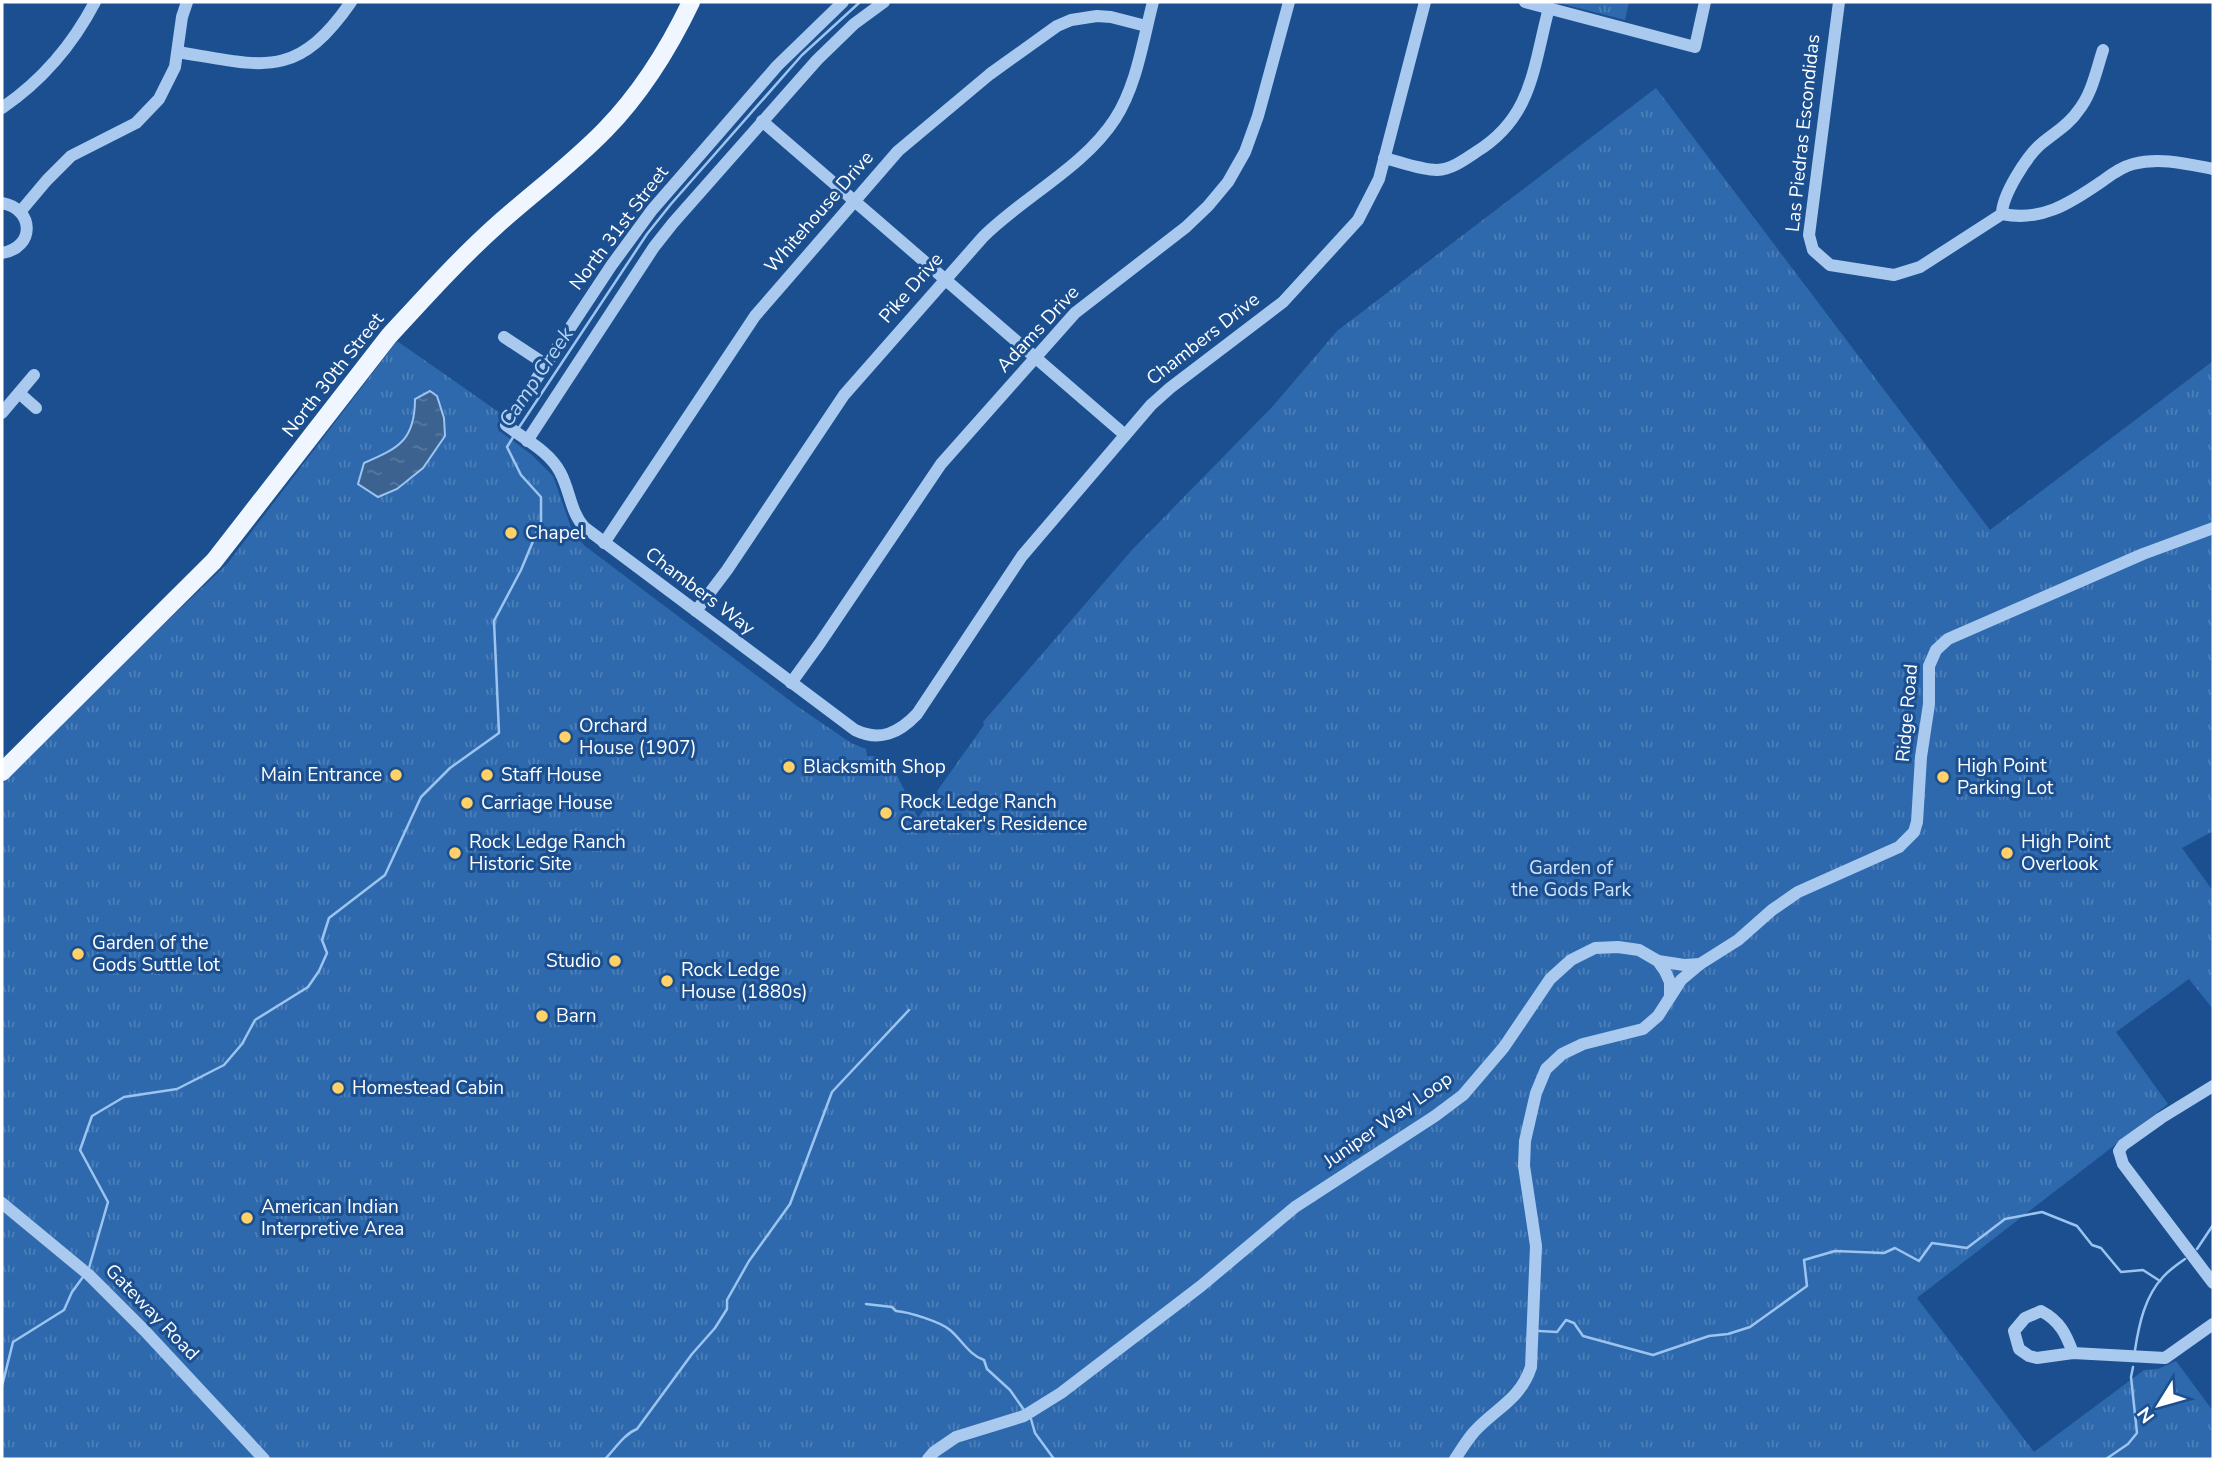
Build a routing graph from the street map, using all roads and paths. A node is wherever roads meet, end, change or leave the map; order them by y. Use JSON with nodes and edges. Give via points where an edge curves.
{"nodes":[{"id":1,"x":95,"y":2,"type":"edge"},
{"id":2,"x":187,"y":2,"type":"edge"},
{"id":3,"x":351,"y":2,"type":"edge"},
{"id":4,"x":691,"y":2,"type":"edge"},
{"id":5,"x":884,"y":2,"type":"edge"},
{"id":6,"x":1153,"y":2,"type":"edge"},
{"id":7,"x":1289,"y":2,"type":"edge"},
{"id":8,"x":1425,"y":2,"type":"edge"},
{"id":9,"x":1525,"y":2,"type":"edge"},
{"id":10,"x":1705,"y":2,"type":"edge"},
{"id":11,"x":1839,"y":2,"type":"edge"},
{"id":12,"x":836,"y":4,"type":"edge"},
{"id":13,"x":1549,"y":8,"type":"junction"},
{"id":14,"x":1146,"y":26,"type":"junction"},
{"id":15,"x":2103,"y":50,"type":"dead end"},
{"id":16,"x":178,"y":52,"type":"junction"},
{"id":17,"x":2,"y":108,"type":"edge"},
{"id":18,"x":762,"y":121,"type":"junction"},
{"id":19,"x":1384,"y":158,"type":"junction"},
{"id":20,"x":2213,"y":169,"type":"edge"},
{"id":21,"x":855,"y":201,"type":"junction"},
{"id":22,"x":2,"y":203,"type":"edge"},
{"id":23,"x":20,"y":212,"type":"junction"},
{"id":24,"x":2002,"y":214,"type":"junction"},
{"id":25,"x":2,"y":253,"type":"edge"},
{"id":26,"x":944,"y":279,"type":"junction"},
{"id":27,"x":503,"y":337,"type":"dead end"},
{"id":28,"x":1035,"y":359,"type":"junction"},
{"id":29,"x":545,"y":364,"type":"junction"},
{"id":30,"x":34,"y":375,"type":"dead end"},
{"id":31,"x":19,"y":393,"type":"junction"},
{"id":32,"x":36,"y":408,"type":"dead end"},
{"id":33,"x":2,"y":413,"type":"edge"},
{"id":34,"x":1125,"y":435,"type":"junction"},
{"id":35,"x":527,"y":440,"type":"junction"},
{"id":36,"x":2213,"y":528,"type":"edge"},
{"id":37,"x":604,"y":543,"type":"junction"},
{"id":38,"x":696,"y":611,"type":"junction"},
{"id":39,"x":791,"y":683,"type":"junction"},
{"id":40,"x":886,"y":743,"type":"joint"},
{"id":41,"x":2,"y":772,"type":"edge"},
{"id":42,"x":1658,"y":961,"type":"junction"},
{"id":43,"x":1700,"y":964,"type":"junction"},
{"id":44,"x":1670,"y":996,"type":"junction"},
{"id":45,"x":2213,"y":1086,"type":"edge"},
{"id":46,"x":2,"y":1203,"type":"edge"},
{"id":47,"x":2213,"y":1283,"type":"edge"},
{"id":48,"x":2213,"y":1324,"type":"edge"},
{"id":49,"x":2073,"y":1353,"type":"junction"},
{"id":50,"x":264,"y":1459,"type":"edge"},
{"id":51,"x":928,"y":1459,"type":"edge"},
{"id":52,"x":1455,"y":1459,"type":"edge"}],
"edges":[{"from":1,"to":17,"type":"street","via":[[66,50]]},
{"from":2,"to":16,"type":"street"},
{"from":3,"to":16,"type":"street","via":[[317,43],[279,62],[251,64]]},
{"from":4,"to":41,"type":"main road","name":"North 30th Street","via":[[645,82],[607,128],[477,244],[421,301],[214,561]]},
{"from":5,"to":18,"type":"street","name":"North 31st Street","via":[[832,44]]},
{"from":6,"to":14,"type":"street","name":"Pike Drive"},
{"from":7,"to":28,"type":"street","name":"Adams Drive","via":[[1258,116],[1228,181],[1185,227],[1081,307]]},
{"from":8,"to":19,"type":"street","name":"Chambers Drive"},
{"from":9,"to":13,"type":"street"},
{"from":10,"to":13,"type":"street","via":[[1695,47]]},
{"from":11,"to":24,"type":"street","name":"Las Piedras Escondidas","via":[[1810,225],[1810,243],[1818,256],[1838,267],[1903,274]]},
{"from":12,"to":29,"type":"street","name":"North 31st Street","via":[[652,210]]},
{"from":13,"to":19,"type":"street","via":[[1525,101],[1498,136],[1441,170]]},
{"from":14,"to":21,"type":"street","name":"Whitehouse Drive","via":[[1097,16],[1057,26],[930,122]]},
{"from":14,"to":26,"type":"street","name":"Pike Drive","via":[[1127,94],[1107,130],[1076,161],[994,225]]},
{"from":15,"to":24,"type":"street","via":[[2081,109],[2035,150],[2006,197]]},
{"from":16,"to":23,"type":"street","via":[[170,80],[152,108],[136,123],[71,156]]},
{"from":18,"to":21,"type":"street"},
{"from":18,"to":35,"type":"street","name":"North 31st Street","via":[[654,247]]},
{"from":19,"to":34,"type":"street","name":"Chambers Drive","via":[[1376,187],[1358,220],[1302,282],[1257,323],[1160,396]]},
{"from":20,"to":24,"type":"street","via":[[2161,160],[2136,163],[2049,212],[2020,218]]},
{"from":21,"to":26,"type":"street"},
{"from":21,"to":37,"type":"street","name":"Whitehouse Drive","via":[[755,316]]},
{"from":22,"to":23,"type":"street"},
{"from":23,"to":25,"type":"street","via":[[27,224],[26,235],[18,248]]},
{"from":26,"to":28,"type":"street"},
{"from":26,"to":38,"type":"street","name":"Pike Drive","via":[[844,395]]},
{"from":27,"to":29,"type":"street"},
{"from":28,"to":34,"type":"street"},
{"from":28,"to":39,"type":"street","name":"Adams Drive","via":[[931,477]]},
{"from":29,"to":35,"type":"street","name":"North 31st Street","via":[[506,425]]},
{"from":30,"to":31,"type":"street"},
{"from":31,"to":32,"type":"street"},
{"from":31,"to":33,"type":"street"},
{"from":34,"to":40,"type":"street","name":"Chambers Drive","via":[[1022,556],[917,714]]},
{"from":35,"to":37,"type":"street","name":"Chambers Way","via":[[556,465],[578,520]]},
{"from":36,"to":43,"type":"street","name":"Ridge Road","via":[[2143,554],[1939,646],[1929,666],[1917,822],[1908,839],[1798,892]]},
{"from":37,"to":38,"type":"street","name":"Chambers Way"},
{"from":38,"to":39,"type":"street","name":"Chambers Way"},
{"from":39,"to":40,"type":"street","name":"Chambers Way","via":[[855,730]]},
{"from":42,"to":43,"type":"street"},
{"from":42,"to":44,"type":"street","via":[[1670,982]]},
{"from":42,"to":51,"type":"street","name":"Juniper Way Loop","via":[[1639,950],[1618,947],[1595,948],[1571,960],[1550,979],[1504,1047],[1462,1095],[1435,1116],[1295,1207],[1061,1393],[1024,1416],[956,1437]]},
{"from":43,"to":44,"type":"street","name":"Ridge Road","via":[[1681,979]]},
{"from":44,"to":52,"type":"street","via":[[1643,1029],[1583,1044],[1546,1069],[1525,1141],[1524,1166],[1536,1246],[1531,1367],[1517,1395],[1475,1432]]},
{"from":45,"to":47,"type":"street","via":[[2119,1151],[2123,1164]]},
{"from":46,"to":50,"type":"street","name":"Gateway Road","via":[[85,1271]]},
{"from":48,"to":49,"type":"street","via":[[2165,1358]]},
{"from":49,"to":49,"type":"street","via":[[2065,1332],[2041,1311],[2025,1318],[2014,1331],[2019,1349],[2029,1356]]}]}
